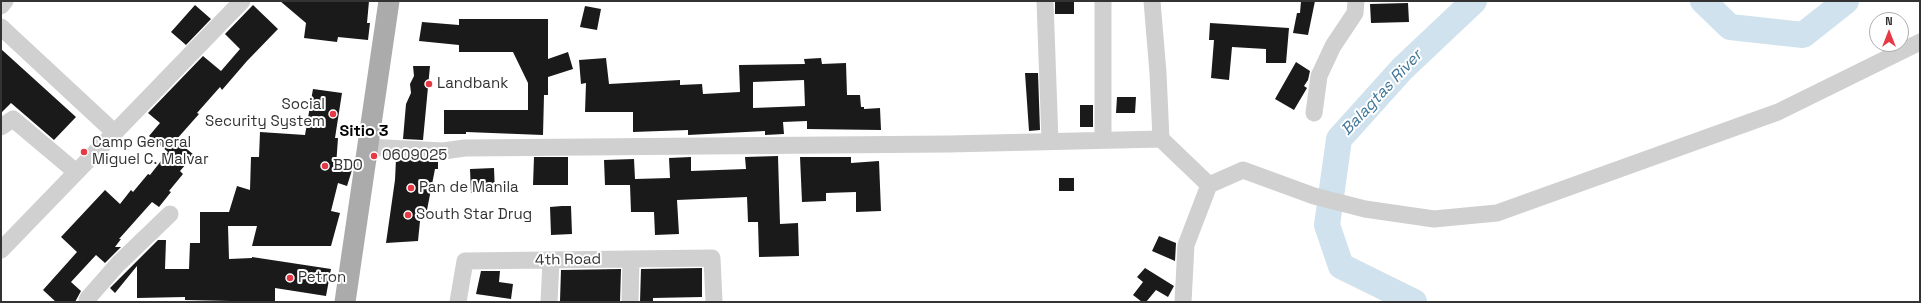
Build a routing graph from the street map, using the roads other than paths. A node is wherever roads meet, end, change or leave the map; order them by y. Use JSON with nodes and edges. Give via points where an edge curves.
{"nodes":[{"id":1,"x":5,"y":1,"type":"edge"},
{"id":2,"x":242,"y":1,"type":"edge"},
{"id":3,"x":389,"y":1,"type":"edge"},
{"id":4,"x":1045,"y":1,"type":"edge"},
{"id":5,"x":1103,"y":1,"type":"edge"},
{"id":6,"x":1152,"y":1,"type":"edge"},
{"id":7,"x":1356,"y":1,"type":"edge"},
{"id":8,"x":1,"y":6,"type":"edge"},
{"id":9,"x":1,"y":27,"type":"edge"},
{"id":10,"x":1920,"y":42,"type":"edge"},
{"id":11,"x":1314,"y":113,"type":"dead end"},
{"id":12,"x":1,"y":127,"type":"edge"},
{"id":13,"x":114,"y":132,"type":"junction"},
{"id":14,"x":1161,"y":139,"type":"junction"},
{"id":15,"x":1102,"y":140,"type":"junction"},
{"id":16,"x":1050,"y":141,"type":"junction"},
{"id":17,"x":367,"y":147,"type":"junction"},
{"id":18,"x":76,"y":172,"type":"junction"},
{"id":19,"x":1209,"y":184,"type":"junction"},
{"id":20,"x":170,"y":214,"type":"dead end"},
{"id":21,"x":1,"y":250,"type":"edge"},
{"id":22,"x":630,"y":259,"type":"junction"},
{"id":23,"x":551,"y":261,"type":"junction"},
{"id":24,"x":89,"y":302,"type":"edge"},
{"id":25,"x":345,"y":302,"type":"edge"},
{"id":26,"x":458,"y":302,"type":"edge"},
{"id":27,"x":549,"y":302,"type":"edge"},
{"id":28,"x":630,"y":302,"type":"edge"},
{"id":29,"x":714,"y":302,"type":"edge"},
{"id":30,"x":1183,"y":302,"type":"edge"}],
"edges":[{"from":1,"to":8,"type":"street"},
{"from":2,"to":13,"type":"street"},
{"from":3,"to":17,"type":"main road"},
{"from":4,"to":16,"type":"street"},
{"from":5,"to":15,"type":"street"},
{"from":6,"to":14,"type":"street"},
{"from":7,"to":11,"type":"street","via":[[1355,13],[1333,46],[1319,76]]},
{"from":9,"to":13,"type":"street"},
{"from":10,"to":19,"type":"street","via":[[1778,112],[1497,213],[1434,219],[1365,208],[1314,196],[1242,170]]},
{"from":12,"to":18,"type":"street","via":[[13,119]]},
{"from":13,"to":18,"type":"street"},
{"from":14,"to":15,"type":"street"},
{"from":14,"to":19,"type":"street"},
{"from":15,"to":16,"type":"street"},
{"from":16,"to":17,"type":"street","via":[[465,148],[443,151]]},
{"from":17,"to":25,"type":"main road"},
{"from":18,"to":21,"type":"street"},
{"from":19,"to":30,"type":"street","via":[[1186,245]]},
{"from":20,"to":24,"type":"street","via":[[118,264],[89,297]]},
{"from":22,"to":23,"type":"street","name":"4th Road"},
{"from":22,"to":28,"type":"street"},
{"from":22,"to":29,"type":"street","name":"4th Road","via":[[712,258]]},
{"from":23,"to":26,"type":"street","name":"4th Road","via":[[465,262]]},
{"from":23,"to":27,"type":"street"}]}
